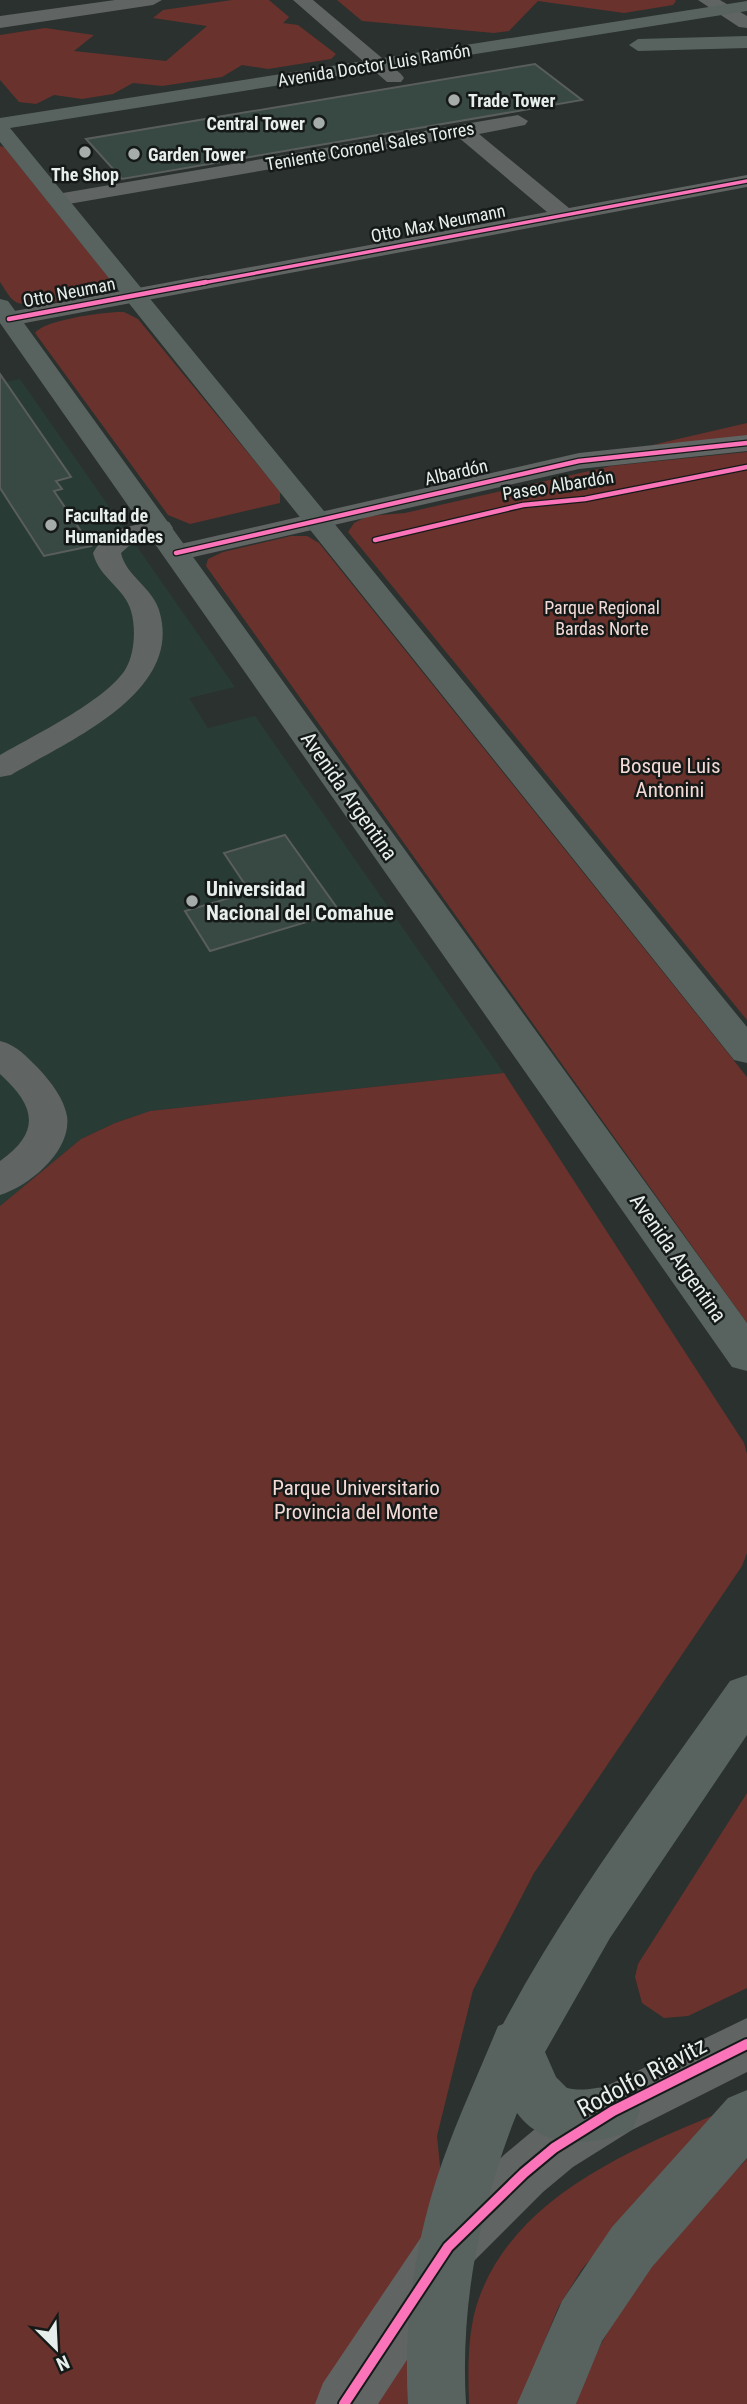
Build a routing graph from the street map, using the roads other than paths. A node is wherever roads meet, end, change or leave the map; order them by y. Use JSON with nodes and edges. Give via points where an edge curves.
{"nodes":[{"id":1,"x":153,"y":0,"type":"edge"},
{"id":2,"x":302,"y":0,"type":"edge"},
{"id":3,"x":715,"y":5,"type":"edge"},
{"id":4,"x":0,"y":22,"type":"edge"},
{"id":5,"x":747,"y":24,"type":"edge"},
{"id":6,"x":566,"y":51,"type":"junction"},
{"id":7,"x":377,"y":64,"type":"junction"},
{"id":8,"x":394,"y":78,"type":"junction"},
{"id":9,"x":518,"y":121,"type":"dead end"},
{"id":10,"x":462,"y":130,"type":"junction"},
{"id":11,"x":2,"y":133,"type":"edge"},
{"id":12,"x":747,"y":181,"type":"edge"},
{"id":13,"x":57,"y":200,"type":"junction"},
{"id":14,"x":564,"y":215,"type":"junction"},
{"id":15,"x":135,"y":296,"type":"junction"},
{"id":16,"x":5,"y":313,"type":"edge"},
{"id":17,"x":747,"y":419,"type":"edge"},
{"id":18,"x":747,"y":443,"type":"edge"},
{"id":19,"x":554,"y":466,"type":"junction"},
{"id":20,"x":316,"y":520,"type":"junction"},
{"id":21,"x":167,"y":540,"type":"junction"},
{"id":22,"x":0,"y":768,"type":"edge"},
{"id":23,"x":747,"y":1051,"type":"edge"},
{"id":24,"x":0,"y":1053,"type":"edge"},
{"id":25,"x":0,"y":1181,"type":"edge"},
{"id":26,"x":747,"y":1355,"type":"edge"},
{"id":27,"x":747,"y":1696,"type":"edge"},
{"id":28,"x":747,"y":2044,"type":"edge"},
{"id":29,"x":517,"y":2045,"type":"junction"},
{"id":30,"x":613,"y":2111,"type":"junction"},
{"id":31,"x":747,"y":2117,"type":"edge"},
{"id":32,"x":447,"y":2247,"type":"junction"},
{"id":33,"x":344,"y":2404,"type":"edge"},
{"id":34,"x":437,"y":2404,"type":"edge"},
{"id":35,"x":546,"y":2404,"type":"edge"}],
"edges":[{"from":1,"to":4,"type":"street"},
{"from":2,"to":7,"type":"street"},
{"from":3,"to":5,"type":"main road","name":"Avenida Doctor Luis Ramón"},
{"from":3,"to":7,"type":"main road","name":"Avenida Doctor Luis Ramón"},
{"from":5,"to":6,"type":"main road","name":"Avenida Doctor Luis Ramón"},
{"from":5,"to":6,"type":"main road"},
{"from":6,"to":8,"type":"main road","name":"Avenida Doctor Luis Ramón"},
{"from":7,"to":8,"type":"street"},
{"from":7,"to":11,"type":"main road","name":"Avenida Doctor Luis Ramón"},
{"from":8,"to":11,"type":"main road","name":"Avenida Doctor Luis Ramón"},
{"from":9,"to":10,"type":"street","name":"Teniente Coronel Sales Torres"},
{"from":10,"to":13,"type":"street","name":"Teniente Coronel Sales Torres"},
{"from":10,"to":14,"type":"street"},
{"from":11,"to":13,"type":"main road"},
{"from":12,"to":14,"type":"street","name":"Otto Max Neumann"},
{"from":13,"to":15,"type":"main road"},
{"from":14,"to":15,"type":"street","name":"Otto Max Neumann"},
{"from":15,"to":16,"type":"street","name":"Otto Neuman"},
{"from":15,"to":20,"type":"main road"},
{"from":16,"to":21,"type":"main road","name":"Avenida Argentina"},
{"from":17,"to":19,"type":"street","name":"Albardón"},
{"from":18,"to":19,"type":"street","name":"Albardón","via":[[623,454]]},
{"from":19,"to":20,"type":"street","name":"Albardón"},
{"from":20,"to":21,"type":"street","name":"Albardón"},
{"from":20,"to":23,"type":"main road"},
{"from":21,"to":22,"type":"street","name":"Albardón","via":[[120,539],[107,553],[111,567],[145,606],[141,669],[133,681]]},
{"from":21,"to":26,"type":"main road","name":"Avenida Argentina"},
{"from":24,"to":25,"type":"street","via":[[41,1093],[49,1120],[38,1147]]},
{"from":27,"to":29,"type":"main road","name":"Rodolfo Riavitz","via":[[570,1953]]},
{"from":28,"to":30,"type":"street","name":"Rodolfo Riavitz"},
{"from":29,"to":30,"type":"main road","via":[[529,2085],[540,2102],[557,2114],[576,2119]]},
{"from":29,"to":32,"type":"main road","name":"Rodolfo Riavitz","via":[[472,2157]]},
{"from":30,"to":32,"type":"street","name":"Rodolfo Riavitz","via":[[544,2156]]},
{"from":31,"to":35,"type":"main road","via":[[632,2247],[582,2321]]},
{"from":32,"to":33,"type":"street","name":"Rodolfo Riavitz"},
{"from":32,"to":34,"type":"main road","via":[[435,2341]]}]}
